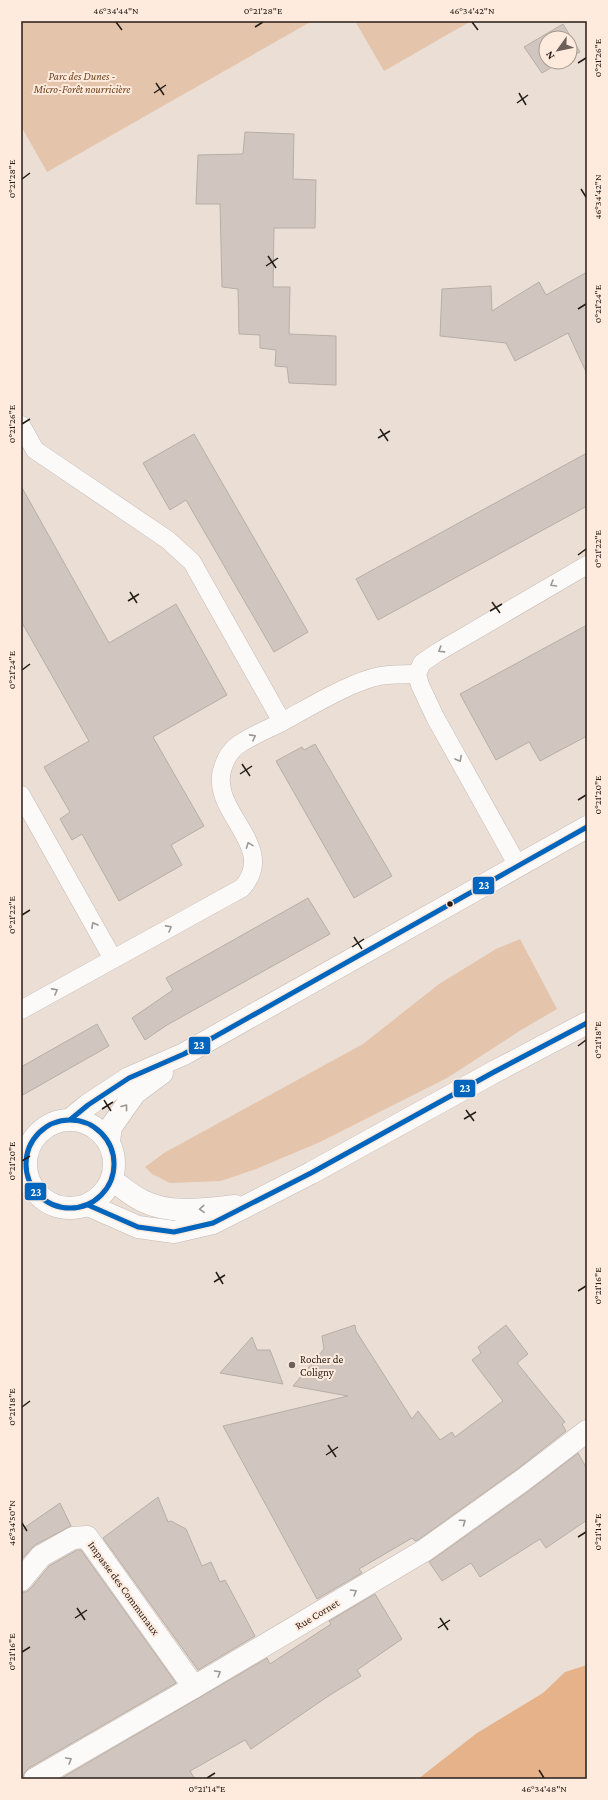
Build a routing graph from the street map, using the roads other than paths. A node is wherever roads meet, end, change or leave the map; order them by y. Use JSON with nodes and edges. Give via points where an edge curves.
{"nodes":[{"id":1,"x":21,"y":425,"type":"edge"},
{"id":2,"x":28,"y":454,"type":"edge"},
{"id":3,"x":587,"y":565,"type":"edge"},
{"id":4,"x":417,"y":674,"type":"junction"},
{"id":5,"x":282,"y":722,"type":"junction"},
{"id":6,"x":21,"y":795,"type":"edge"},
{"id":7,"x":587,"y":827,"type":"edge"},
{"id":8,"x":518,"y":866,"type":"junction"},
{"id":9,"x":113,"y":959,"type":"junction"},
{"id":10,"x":21,"y":1010,"type":"edge"},
{"id":11,"x":587,"y":1023,"type":"edge"},
{"id":12,"x":184,"y":1054,"type":"junction"},
{"id":13,"x":71,"y":1119,"type":"junction"},
{"id":14,"x":109,"y":1141,"type":"junction"},
{"id":15,"x":24,"y":1161,"type":"edge"},
{"id":16,"x":112,"y":1180,"type":"junction"},
{"id":17,"x":28,"y":1192,"type":"edge"},
{"id":18,"x":254,"y":1203,"type":"junction"},
{"id":19,"x":88,"y":1205,"type":"junction"},
{"id":20,"x":587,"y":1431,"type":"edge"},
{"id":21,"x":21,"y":1580,"type":"edge"},
{"id":22,"x":194,"y":1687,"type":"junction"},
{"id":23,"x":36,"y":1779,"type":"edge"}],
"edges":[{"from":1,"to":2,"type":"lane"},
{"from":2,"to":5,"type":"lane","via":[[168,540],[192,562]]},
{"from":3,"to":4,"type":"lane","one_way":true,"via":[[438,652],[422,663]]},
{"from":4,"to":5,"type":"lane","via":[[379,676],[364,681]]},
{"from":4,"to":8,"type":"lane","one_way":true,"via":[[435,717]]},
{"from":9,"to":5,"type":"lane","one_way":true,"via":[[242,888],[248,881],[254,864],[252,854],[224,800],[220,787],[221,773],[226,758],[238,745]]},
{"from":9,"to":6,"type":"lane","one_way":true},
{"from":7,"to":8,"type":"street"},
{"from":8,"to":12,"type":"street"},
{"from":10,"to":9,"type":"lane","one_way":true},
{"from":11,"to":18,"type":"street"},
{"from":12,"to":13,"type":"street","via":[[129,1078]]},
{"from":14,"to":12,"type":"street","one_way":true,"via":[[111,1127],[135,1093]]},
{"from":13,"to":14,"type":"street","via":[[86,1122],[99,1130]]},
{"from":13,"to":15,"type":"street","via":[[58,1121],[46,1127],[36,1136]]},
{"from":14,"to":16,"type":"street","via":[[115,1162]]},
{"from":15,"to":17,"type":"street"},
{"from":18,"to":16,"type":"street","one_way":true,"via":[[174,1210],[142,1201]]},
{"from":16,"to":19,"type":"street","via":[[98,1199]]},
{"from":17,"to":19,"type":"street","via":[[59,1207],[74,1208]]},
{"from":18,"to":19,"type":"street","via":[[213,1223],[174,1232],[138,1227]]},
{"from":22,"to":20,"type":"street","name":"Rue Cornet","one_way":true,"via":[[425,1550]]},
{"from":21,"to":22,"type":"street","name":"Impasse des Communaux","via":[[41,1556],[73,1538],[87,1537]]},
{"from":23,"to":22,"type":"street","name":"Rue Cornet","one_way":true}]}
